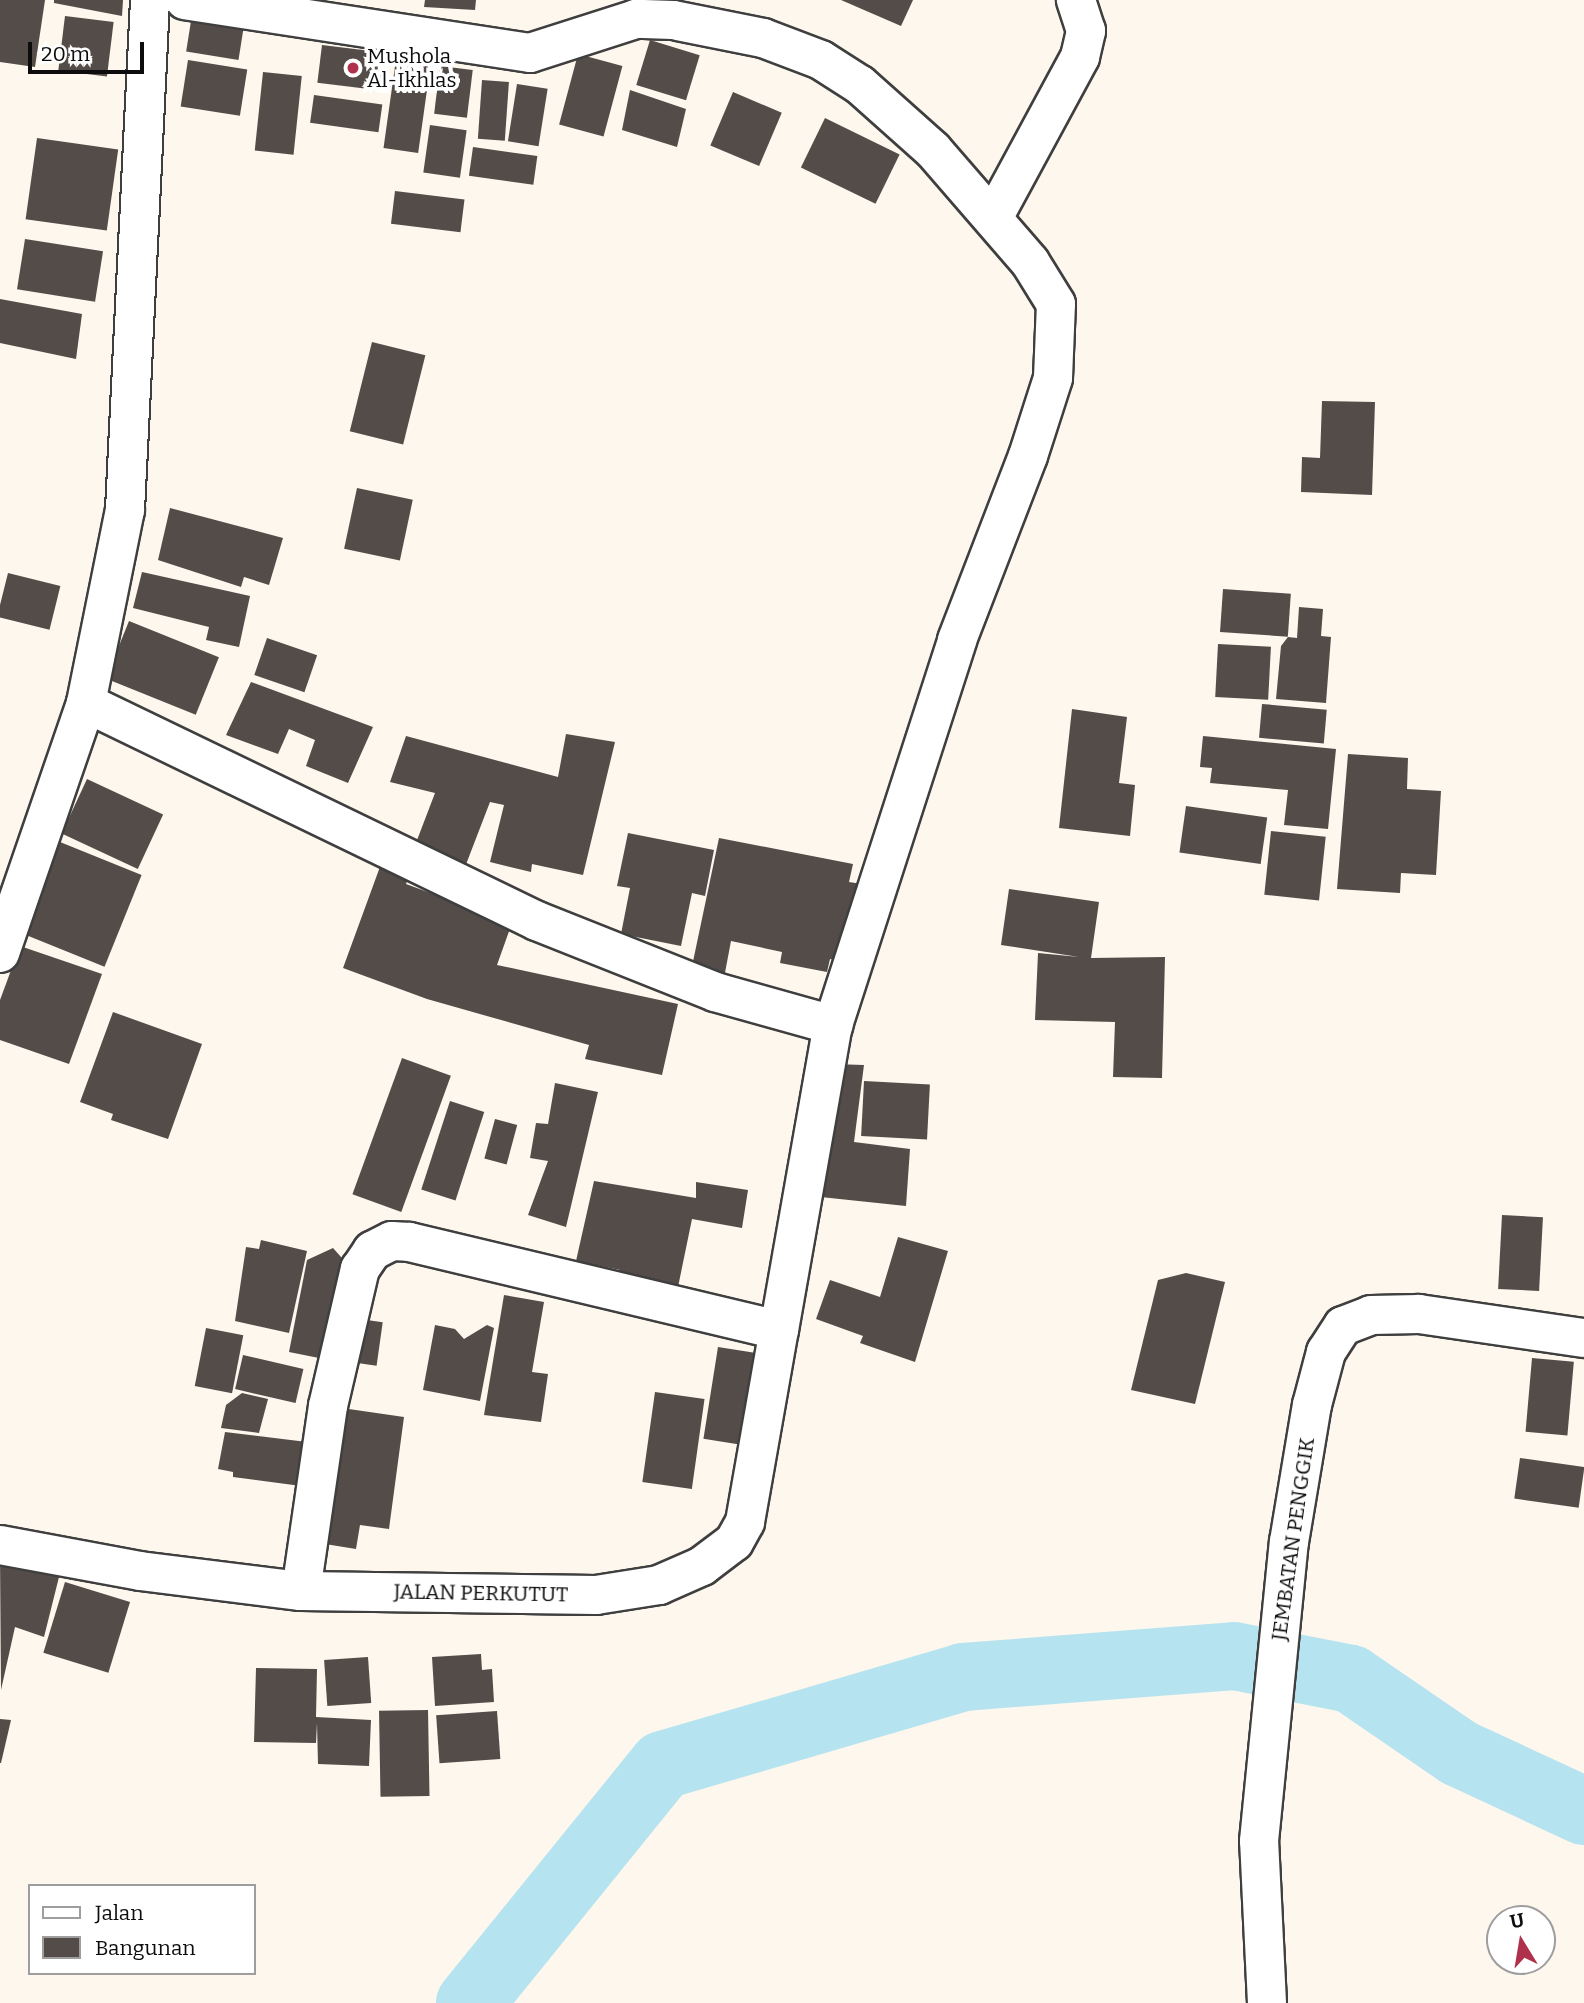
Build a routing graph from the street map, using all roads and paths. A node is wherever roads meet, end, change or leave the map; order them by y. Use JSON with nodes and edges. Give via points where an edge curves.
{"nodes":[{"id":1,"x":150,"y":0,"type":"edge"},
{"id":2,"x":185,"y":0,"type":"edge"},
{"id":3,"x":1076,"y":0,"type":"edge"},
{"id":4,"x":993,"y":218,"type":"junction"},
{"id":5,"x":86,"y":703,"type":"junction"},
{"id":6,"x":0,"y":953,"type":"edge"},
{"id":7,"x":833,"y":1025,"type":"junction"},
{"id":8,"x":779,"y":1330,"type":"junction"},
{"id":9,"x":1584,"y":1338,"type":"edge"},
{"id":10,"x":0,"y":1545,"type":"edge"},
{"id":11,"x":301,"y":1591,"type":"junction"},
{"id":12,"x":1267,"y":2003,"type":"edge"}],
"edges":[{"from":1,"to":5,"type":"street","via":[[125,510]]},
{"from":2,"to":4,"type":"street","name":"JALAN PERKUTUT","via":[[509,52],[549,49],[636,19],[673,20],[763,38],[821,60],[860,85],[933,150]]},
{"from":3,"to":4,"type":"street","via":[[1086,31],[1080,57]]},
{"from":4,"to":7,"type":"street","name":"JALAN PERKUTUT","via":[[1056,304],[1053,378],[957,640]]},
{"from":5,"to":6,"type":"street"},
{"from":5,"to":7,"type":"street","via":[[537,921],[715,992]]},
{"from":7,"to":8,"type":"street","name":"JALAN PERKUTUT"},
{"from":8,"to":11,"type":"street","name":"JALAN PERKUTUT","via":[[745,1522],[734,1542],[702,1566],[659,1585],[596,1595]]},
{"from":8,"to":11,"type":"street","via":[[408,1242],[392,1241],[372,1251],[359,1269],[328,1406]]},
{"from":9,"to":12,"type":"street","name":"JEMBATAN PENGGIK","via":[[1419,1314],[1371,1315],[1343,1326],[1326,1352],[1312,1405],[1274,1674],[1259,1841]]},
{"from":10,"to":11,"type":"street","name":"JALAN PERKUTUT","via":[[140,1571]]}]}
